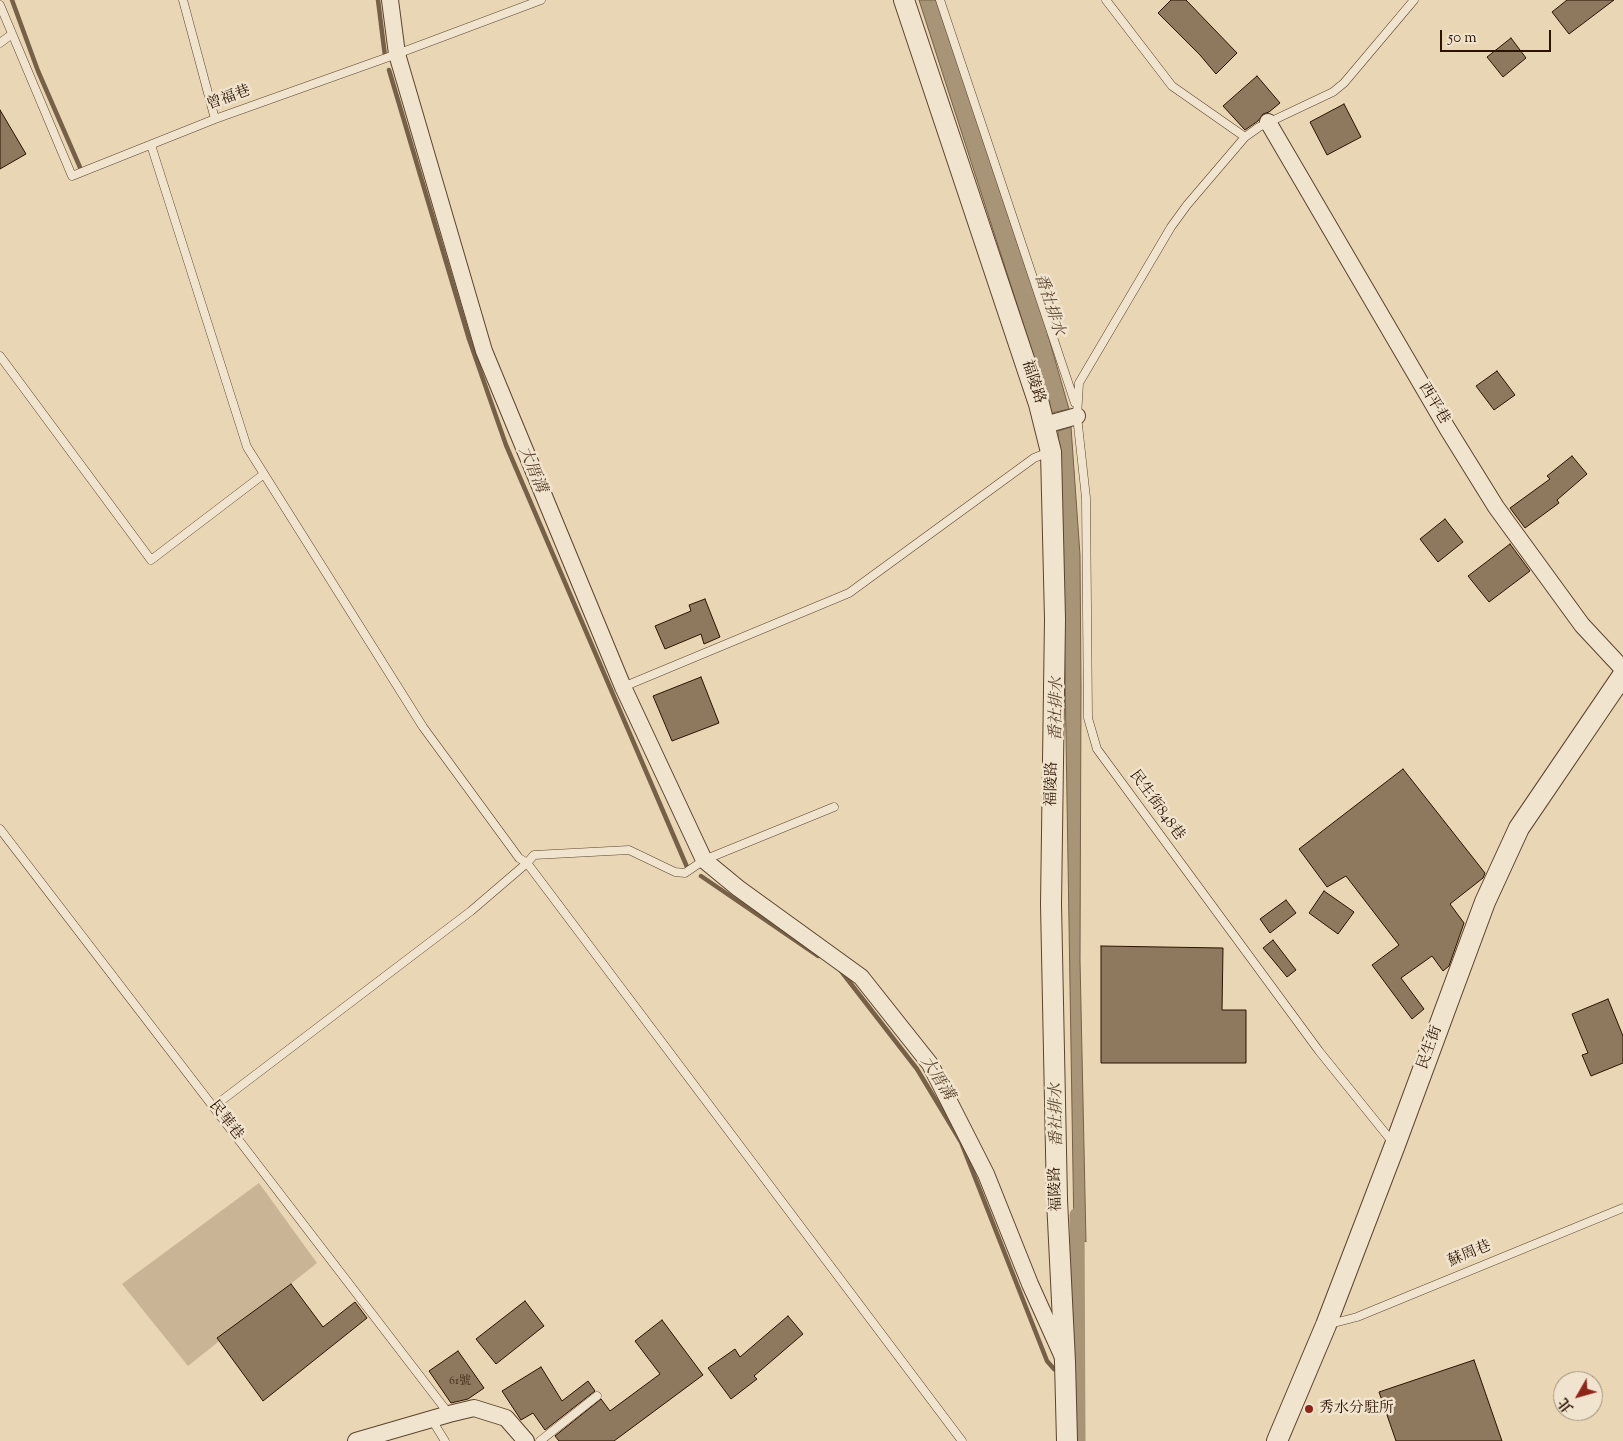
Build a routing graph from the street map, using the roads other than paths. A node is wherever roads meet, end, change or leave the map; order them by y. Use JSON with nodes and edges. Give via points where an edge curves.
{"nodes":[{"id":1,"x":183,"y":0,"type":"edge"},
{"id":2,"x":390,"y":0,"type":"edge"},
{"id":3,"x":541,"y":0,"type":"edge"},
{"id":4,"x":904,"y":0,"type":"edge"},
{"id":5,"x":940,"y":0,"type":"edge"},
{"id":6,"x":1106,"y":0,"type":"edge"},
{"id":7,"x":1414,"y":0,"type":"edge"},
{"id":8,"x":0,"y":5,"type":"edge"},
{"id":9,"x":12,"y":34,"type":"junction"},
{"id":10,"x":0,"y":43,"type":"edge"},
{"id":11,"x":397,"y":54,"type":"junction"},
{"id":12,"x":215,"y":119,"type":"junction"},
{"id":13,"x":1268,"y":122,"type":"junction"},
{"id":14,"x":1245,"y":138,"type":"junction"},
{"id":15,"x":151,"y":145,"type":"junction"},
{"id":16,"x":0,"y":356,"type":"edge"},
{"id":17,"x":1077,"y":413,"type":"junction"},
{"id":18,"x":1045,"y":425,"type":"junction"},
{"id":19,"x":1051,"y":452,"type":"junction"},
{"id":20,"x":264,"y":474,"type":"junction"},
{"id":21,"x":1623,"y":669,"type":"edge"},
{"id":22,"x":1623,"y":675,"type":"edge"},
{"id":23,"x":623,"y":687,"type":"junction"},
{"id":24,"x":834,"y":807,"type":"dead end"},
{"id":25,"x":0,"y":829,"type":"edge"},
{"id":26,"x":704,"y":860,"type":"junction"},
{"id":27,"x":527,"y":863,"type":"junction"},
{"id":28,"x":214,"y":1107,"type":"junction"},
{"id":29,"x":1395,"y":1145,"type":"junction"},
{"id":30,"x":1623,"y":1208,"type":"edge"},
{"id":31,"x":1326,"y":1324,"type":"junction"},
{"id":32,"x":1065,"y":1362,"type":"junction"},
{"id":33,"x":597,"y":1396,"type":"dead end"},
{"id":34,"x":449,"y":1414,"type":"junction"},
{"id":35,"x":432,"y":1420,"type":"junction"},
{"id":36,"x":1282,"y":1440,"type":"edge"},
{"id":37,"x":356,"y":1441,"type":"edge"},
{"id":38,"x":444,"y":1441,"type":"edge"},
{"id":39,"x":526,"y":1441,"type":"edge"},
{"id":40,"x":540,"y":1441,"type":"edge"},
{"id":41,"x":962,"y":1441,"type":"edge"},
{"id":42,"x":1067,"y":1441,"type":"edge"}],
"edges":[{"from":1,"to":12,"type":"lane"},
{"from":2,"to":11,"type":"street"},
{"from":3,"to":11,"type":"lane","name":"曾福巷"},
{"from":4,"to":18,"type":"street","name":"福陵路"},
{"from":5,"to":17,"type":"lane"},
{"from":6,"to":14,"type":"lane","via":[[1172,86]]},
{"from":7,"to":13,"type":"lane","via":[[1344,83],[1332,92]]},
{"from":8,"to":9,"type":"lane"},
{"from":9,"to":10,"type":"lane"},
{"from":9,"to":15,"type":"lane","name":"曾福巷","via":[[72,176]]},
{"from":11,"to":12,"type":"lane","name":"曾福巷"},
{"from":11,"to":23,"type":"street","via":[[484,352]]},
{"from":12,"to":15,"type":"lane","name":"曾福巷"},
{"from":13,"to":14,"type":"lane"},
{"from":13,"to":21,"type":"street","name":"西平巷","via":[[1496,507],[1582,625]]},
{"from":14,"to":17,"type":"lane","via":[[1171,227],[1079,382]]},
{"from":15,"to":20,"type":"lane","via":[[247,447]]},
{"from":16,"to":20,"type":"lane","via":[[152,560]]},
{"from":17,"to":18,"type":"street"},
{"from":17,"to":29,"type":"lane","name":"民生街848巷","via":[[1086,498],[1088,718],[1097,748],[1319,1051]]},
{"from":18,"to":19,"type":"street","name":"福陵路"},
{"from":19,"to":23,"type":"lane","via":[[1034,458],[849,593]]},
{"from":19,"to":32,"type":"street","name":"福陵路","via":[[1055,619],[1051,914],[1057,1200]]},
{"from":20,"to":27,"type":"lane","via":[[423,727],[519,858]]},
{"from":22,"to":29,"type":"street","name":"民生街","via":[[1519,828],[1485,902]]},
{"from":23,"to":26,"type":"street"},
{"from":24,"to":26,"type":"lane"},
{"from":25,"to":28,"type":"lane","name":"民華巷"},
{"from":26,"to":27,"type":"lane","via":[[685,873],[675,872],[629,850],[534,855]]},
{"from":26,"to":32,"type":"street","via":[[861,976],[930,1064],[986,1174]]},
{"from":27,"to":28,"type":"lane","via":[[471,911]]},
{"from":27,"to":41,"type":"lane"},
{"from":28,"to":34,"type":"lane","name":"民華巷"},
{"from":29,"to":31,"type":"street","name":"民生街"},
{"from":30,"to":31,"type":"lane","name":"蘇周巷","via":[[1357,1317]]},
{"from":31,"to":36,"type":"street","name":"民生街"},
{"from":32,"to":42,"type":"street","name":"福陵路"},
{"from":33,"to":40,"type":"lane"},
{"from":34,"to":35,"type":"street"},
{"from":34,"to":39,"type":"street","via":[[474,1408],[506,1418]]},
{"from":35,"to":37,"type":"street"},
{"from":35,"to":38,"type":"lane"}]}
